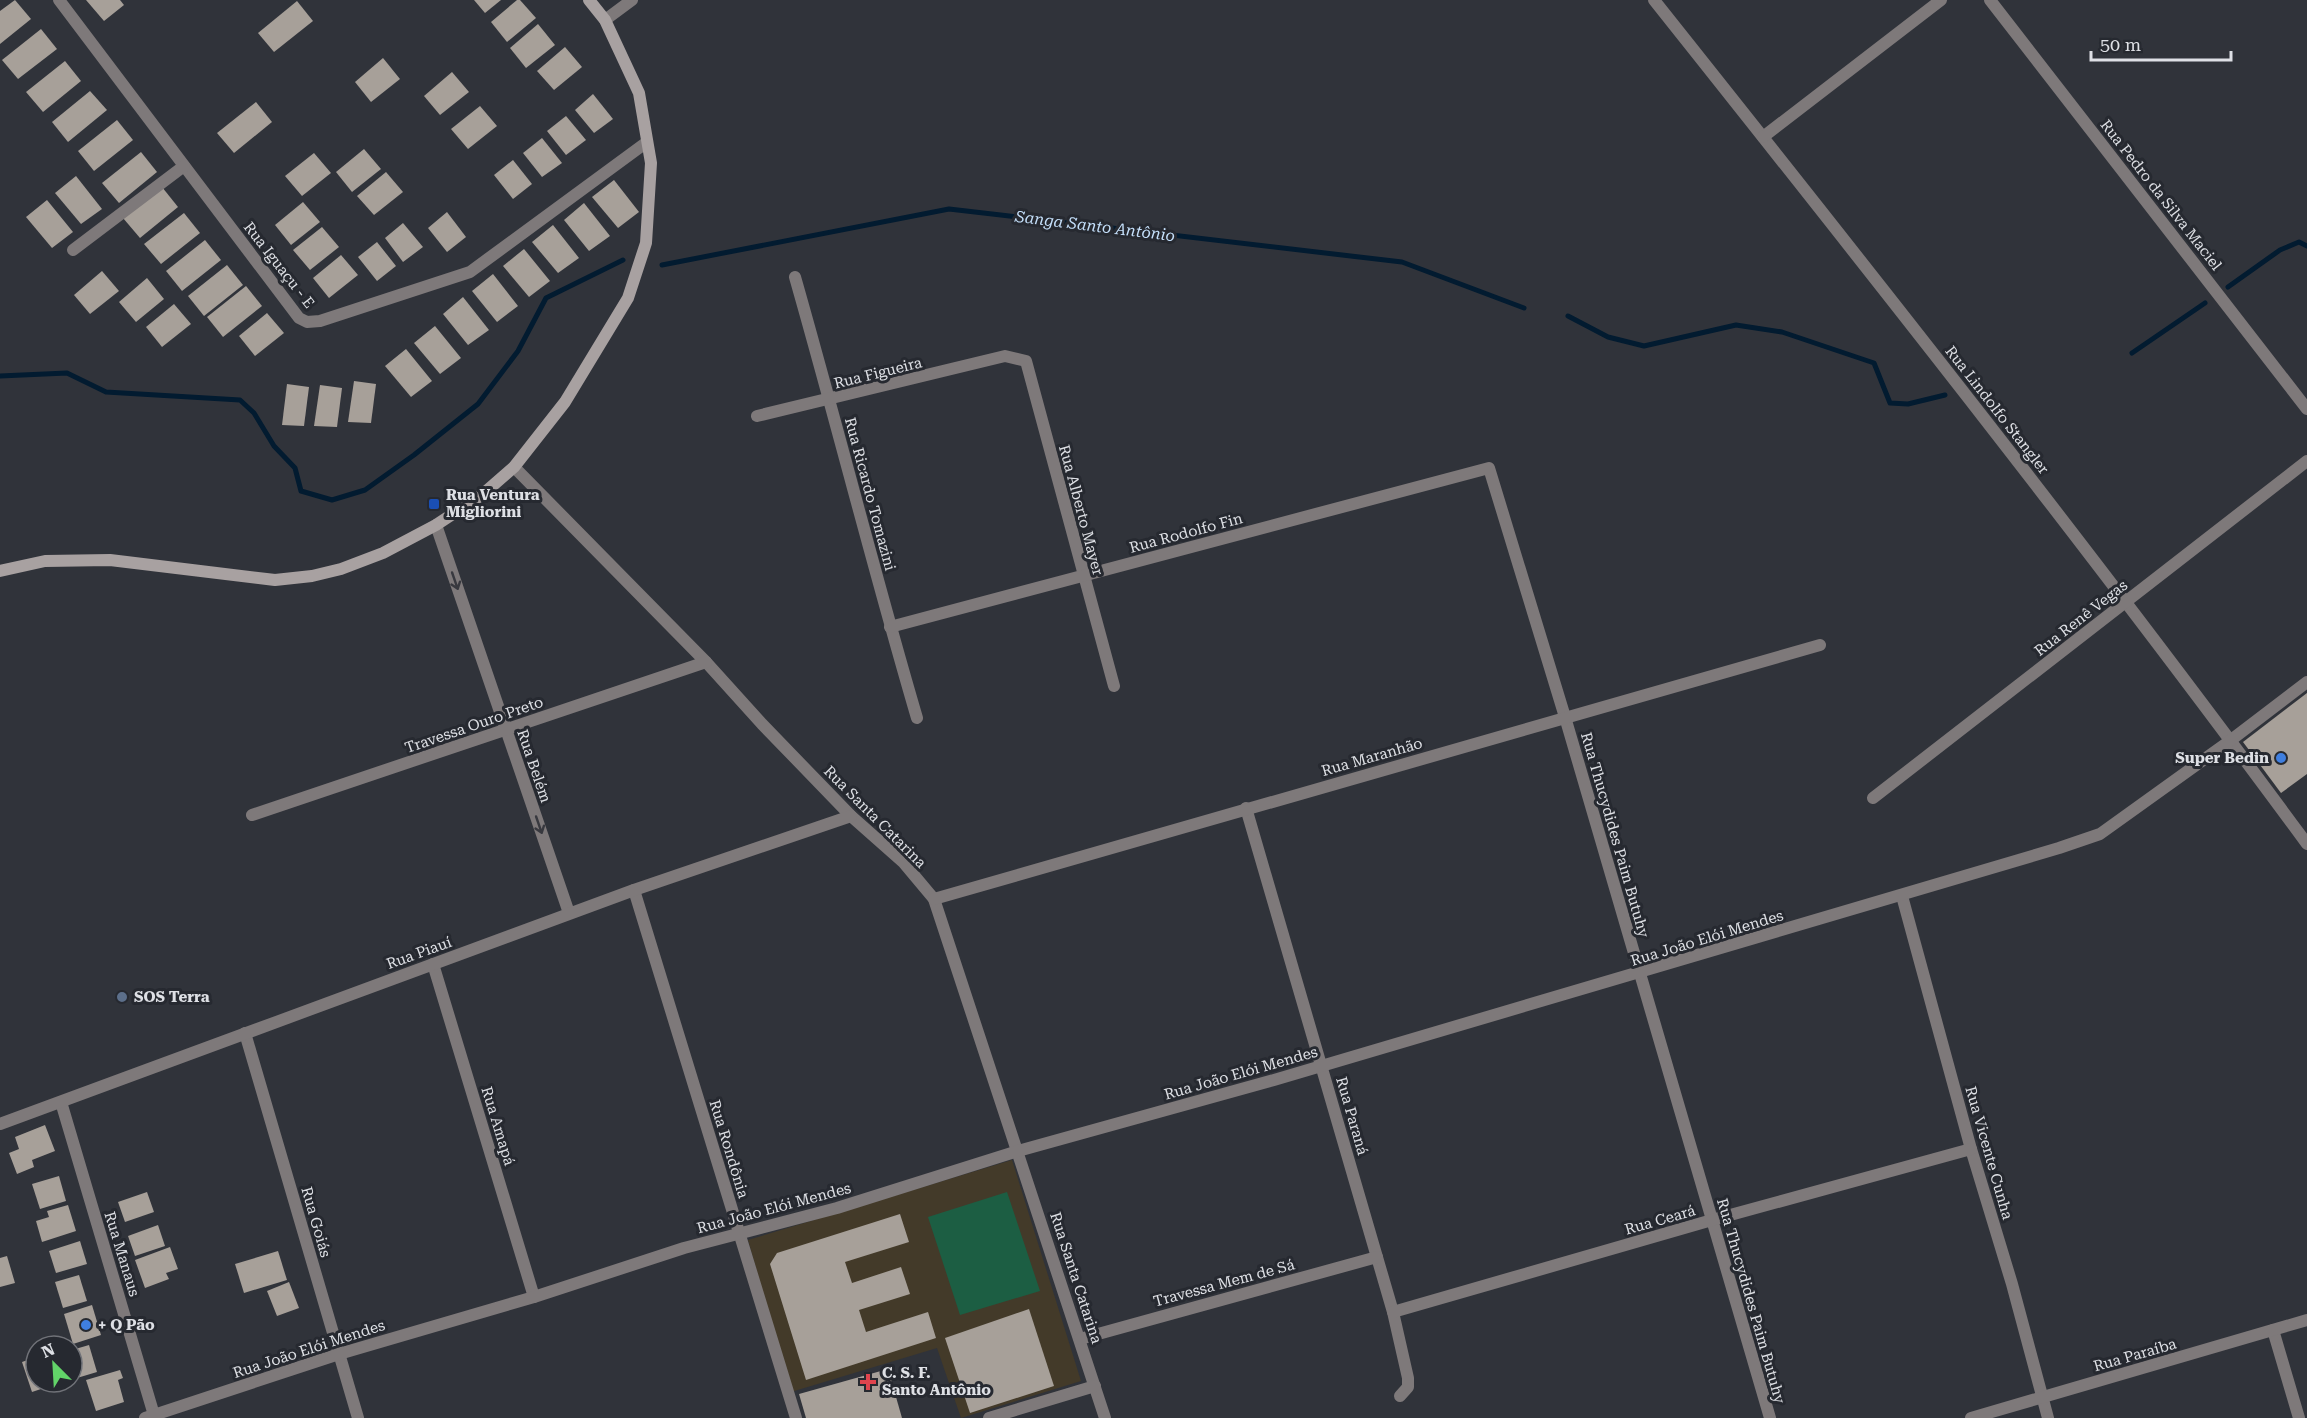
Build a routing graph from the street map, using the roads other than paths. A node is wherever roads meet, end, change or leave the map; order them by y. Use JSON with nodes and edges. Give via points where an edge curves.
{"nodes":[{"id":1,"x":59,"y":0,"type":"edge"},
{"id":2,"x":589,"y":0,"type":"edge"},
{"id":3,"x":632,"y":0,"type":"edge"},
{"id":4,"x":1654,"y":0,"type":"edge"},
{"id":5,"x":1941,"y":0,"type":"edge"},
{"id":6,"x":1990,"y":0,"type":"edge"},
{"id":7,"x":605,"y":20,"type":"junction"},
{"id":8,"x":1763,"y":137,"type":"junction"},
{"id":9,"x":647,"y":141,"type":"junction"},
{"id":10,"x":184,"y":166,"type":"junction"},
{"id":11,"x":74,"y":250,"type":"dead end"},
{"id":12,"x":795,"y":277,"type":"dead end"},
{"id":13,"x":1005,"y":356,"type":"joint"},
{"id":14,"x":830,"y":400,"type":"junction"},
{"id":15,"x":2307,"y":409,"type":"edge"},
{"id":16,"x":757,"y":417,"type":"dead end"},
{"id":17,"x":2307,"y":461,"type":"edge"},
{"id":18,"x":514,"y":467,"type":"junction"},
{"id":19,"x":1489,"y":468,"type":"joint"},
{"id":20,"x":436,"y":525,"type":"junction"},
{"id":21,"x":0,"y":571,"type":"edge"},
{"id":22,"x":1084,"y":576,"type":"junction"},
{"id":23,"x":2126,"y":602,"type":"junction"},
{"id":24,"x":890,"y":627,"type":"junction"},
{"id":25,"x":1820,"y":645,"type":"dead end"},
{"id":26,"x":706,"y":662,"type":"junction"},
{"id":27,"x":2307,"y":682,"type":"edge"},
{"id":28,"x":1114,"y":686,"type":"dead end"},
{"id":29,"x":1565,"y":717,"type":"junction"},
{"id":30,"x":917,"y":718,"type":"dead end"},
{"id":31,"x":506,"y":730,"type":"junction"},
{"id":32,"x":2231,"y":740,"type":"junction"},
{"id":33,"x":1874,"y":798,"type":"dead end"},
{"id":34,"x":1246,"y":808,"type":"junction"},
{"id":35,"x":252,"y":815,"type":"dead end"},
{"id":36,"x":851,"y":816,"type":"junction"},
{"id":37,"x":2307,"y":844,"type":"edge"},
{"id":38,"x":634,"y":890,"type":"junction"},
{"id":39,"x":1902,"y":896,"type":"junction"},
{"id":40,"x":934,"y":899,"type":"junction"},
{"id":41,"x":569,"y":913,"type":"junction"},
{"id":42,"x":433,"y":964,"type":"junction"},
{"id":43,"x":1640,"y":974,"type":"junction"},
{"id":44,"x":245,"y":1034,"type":"junction"},
{"id":45,"x":1322,"y":1066,"type":"junction"},
{"id":46,"x":60,"y":1102,"type":"junction"},
{"id":47,"x":0,"y":1124,"type":"edge"},
{"id":48,"x":1971,"y":1149,"type":"junction"},
{"id":49,"x":1018,"y":1151,"type":"junction"},
{"id":50,"x":1712,"y":1220,"type":"junction"},
{"id":51,"x":739,"y":1233,"type":"junction"},
{"id":52,"x":1377,"y":1257,"type":"junction"},
{"id":53,"x":534,"y":1297,"type":"junction"},
{"id":54,"x":1393,"y":1312,"type":"junction"},
{"id":55,"x":2307,"y":1320,"type":"edge"},
{"id":56,"x":2273,"y":1330,"type":"junction"},
{"id":57,"x":1080,"y":1339,"type":"junction"},
{"id":58,"x":339,"y":1354,"type":"junction"},
{"id":59,"x":1095,"y":1386,"type":"junction"},
{"id":60,"x":1400,"y":1396,"type":"dead end"},
{"id":61,"x":2042,"y":1397,"type":"junction"},
{"id":62,"x":150,"y":1417,"type":"edge"},
{"id":63,"x":358,"y":1418,"type":"edge"},
{"id":64,"x":796,"y":1418,"type":"edge"},
{"id":65,"x":989,"y":1418,"type":"edge"},
{"id":66,"x":1105,"y":1418,"type":"edge"},
{"id":67,"x":1770,"y":1418,"type":"edge"},
{"id":68,"x":1971,"y":1418,"type":"edge"},
{"id":69,"x":2048,"y":1418,"type":"edge"},
{"id":70,"x":2299,"y":1418,"type":"edge"}],
"edges":[{"from":1,"to":10,"type":"street","name":"Rua Iguaçu - E"},
{"from":2,"to":7,"type":"street"},
{"from":3,"to":7,"type":"street"},
{"from":4,"to":8,"type":"street","name":"Rua Lindolfo Stangler"},
{"from":5,"to":8,"type":"street"},
{"from":6,"to":15,"type":"street","name":"Rua Pedro da Silva Maciel"},
{"from":7,"to":9,"type":"street","via":[[639,93]]},
{"from":8,"to":23,"type":"street","name":"Rua Lindolfo Stangler"},
{"from":9,"to":10,"type":"street","name":"Rua Iguaçu - E","via":[[470,272],[314,321],[299,318]]},
{"from":9,"to":18,"type":"street","via":[[651,163],[646,243],[628,298],[565,402]]},
{"from":10,"to":11,"type":"street"},
{"from":12,"to":14,"type":"street","name":"Rua Ricardo Tomazini"},
{"from":13,"to":14,"type":"street","name":"Rua Figueira"},
{"from":13,"to":22,"type":"street","name":"Rua Alberto Mayer","via":[[1026,361]]},
{"from":14,"to":16,"type":"street","name":"Rua Figueira"},
{"from":14,"to":24,"type":"street","name":"Rua Ricardo Tomazini"},
{"from":17,"to":23,"type":"street","name":"Rua Renê Vegas"},
{"from":18,"to":20,"type":"street","via":[[483,494]]},
{"from":18,"to":26,"type":"street","name":"Rua Santa Catarina"},
{"from":19,"to":22,"type":"street","name":"Rua Rodolfo Fin"},
{"from":19,"to":29,"type":"street","name":"Rua Thucydides Paim Butuhy"},
{"from":20,"to":21,"type":"street","via":[[364,561],[294,579],[110,560],[45,561]]},
{"from":20,"to":31,"type":"street","name":"Rua Belém","one_way":true},
{"from":22,"to":24,"type":"street","name":"Rua Rodolfo Fin"},
{"from":22,"to":28,"type":"street","name":"Rua Alberto Mayer"},
{"from":23,"to":32,"type":"street","name":"Rua Lindolfo Stangler"},
{"from":23,"to":33,"type":"street","name":"Rua Renê Vegas"},
{"from":24,"to":30,"type":"street","name":"Rua Ricardo Tomazini"},
{"from":25,"to":29,"type":"street","name":"Rua Maranhão"},
{"from":26,"to":31,"type":"street","name":"Travessa Ouro Preto"},
{"from":26,"to":36,"type":"street","name":"Rua Santa Catarina"},
{"from":27,"to":32,"type":"street","name":"Rua João Elói Mendes"},
{"from":29,"to":34,"type":"street","name":"Rua Maranhão"},
{"from":29,"to":43,"type":"street","name":"Rua Thucydides Paim Butuhy"},
{"from":31,"to":35,"type":"street","name":"Travessa Ouro Preto"},
{"from":31,"to":41,"type":"street","name":"Rua Belém","one_way":true},
{"from":32,"to":37,"type":"street","name":"Rua Lindolfo Stangler"},
{"from":32,"to":39,"type":"street","name":"Rua João Elói Mendes","via":[[2100,834]]},
{"from":34,"to":40,"type":"street","name":"Rua Maranhão"},
{"from":34,"to":45,"type":"street","name":"Rua Paraná"},
{"from":36,"to":38,"type":"street","name":"Rua Piauí"},
{"from":36,"to":40,"type":"street","name":"Rua Santa Catarina","via":[[903,862]]},
{"from":38,"to":41,"type":"street","name":"Rua Piauí"},
{"from":38,"to":51,"type":"street","name":"Rua Rondônia"},
{"from":39,"to":43,"type":"street","name":"Rua João Elói Mendes"},
{"from":39,"to":48,"type":"street","name":"Rua Vicente Cunha"},
{"from":40,"to":49,"type":"street","name":"Rua Santa Catarina"},
{"from":41,"to":42,"type":"street","name":"Rua Piauí"},
{"from":42,"to":44,"type":"street","name":"Rua Piauí"},
{"from":42,"to":53,"type":"street","name":"Rua Amapá"},
{"from":43,"to":45,"type":"street","name":"Rua João Elói Mendes"},
{"from":43,"to":50,"type":"street","name":"Rua Thucydides Paim Butuhy"},
{"from":44,"to":46,"type":"street","name":"Rua Piauí"},
{"from":44,"to":58,"type":"street","name":"Rua Goiás"},
{"from":45,"to":49,"type":"street","name":"Rua João Elói Mendes"},
{"from":45,"to":52,"type":"street","name":"Rua Paraná"},
{"from":46,"to":47,"type":"street","name":"Rua Piauí"},
{"from":46,"to":62,"type":"street","name":"Rua Manaus"},
{"from":48,"to":50,"type":"street","name":"Rua Ceará"},
{"from":48,"to":61,"type":"street","name":"Rua Vicente Cunha"},
{"from":49,"to":51,"type":"street","name":"Rua João Elói Mendes","via":[[837,1208]]},
{"from":49,"to":57,"type":"street","name":"Rua Santa Catarina"},
{"from":50,"to":54,"type":"street","name":"Rua Ceará"},
{"from":50,"to":67,"type":"street","name":"Rua Thucydides Paim Butuhy"},
{"from":51,"to":53,"type":"street","name":"Rua João Elói Mendes"},
{"from":51,"to":64,"type":"street","name":"Rua Rondônia"},
{"from":52,"to":54,"type":"street","name":"Rua Paraná"},
{"from":52,"to":57,"type":"street","name":"Travessa Mem de Sá"},
{"from":53,"to":58,"type":"street","name":"Rua João Elói Mendes"},
{"from":54,"to":60,"type":"street","name":"Rua Paraná","via":[[1408,1378],[1408,1387]]},
{"from":55,"to":56,"type":"street","name":"Rua Paraíba"},
{"from":56,"to":61,"type":"street","name":"Rua Paraíba"},
{"from":56,"to":70,"type":"street"},
{"from":57,"to":59,"type":"street","name":"Rua Santa Catarina"},
{"from":58,"to":62,"type":"street","name":"Rua João Elói Mendes"},
{"from":58,"to":63,"type":"street","name":"Rua Goiás"},
{"from":59,"to":65,"type":"street"},
{"from":59,"to":66,"type":"street","name":"Rua Santa Catarina"},
{"from":61,"to":68,"type":"street","name":"Rua Paraíba"},
{"from":61,"to":69,"type":"street","name":"Rua Vicente Cunha"}]}
